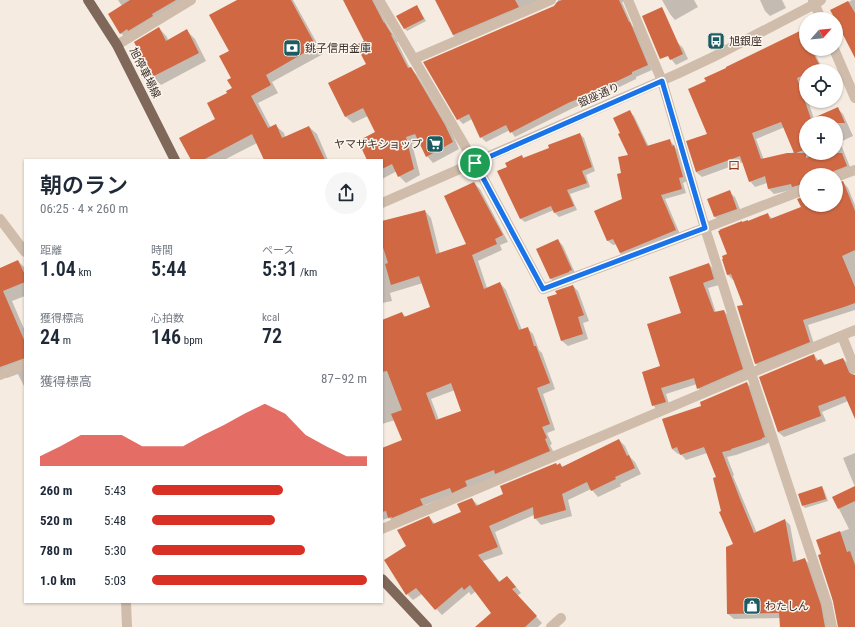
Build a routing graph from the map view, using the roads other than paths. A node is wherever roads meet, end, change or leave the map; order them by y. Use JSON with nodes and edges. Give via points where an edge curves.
{"nodes":[{"id":1,"x":88,"y":0,"type":"edge"},
{"id":2,"x":191,"y":0,"type":"edge"},
{"id":3,"x":379,"y":0,"type":"edge"},
{"id":4,"x":551,"y":0,"type":"edge"},
{"id":5,"x":628,"y":0,"type":"edge"},
{"id":6,"x":816,"y":1,"type":"edge"},
{"id":7,"x":819,"y":12,"type":"edge"},
{"id":8,"x":117,"y":45,"type":"junction"},
{"id":9,"x":837,"y":56,"type":"edge"},
{"id":10,"x":414,"y":59,"type":"junction"},
{"id":11,"x":662,"y":81,"type":"junction"},
{"id":12,"x":855,"y":98,"type":"edge"},
{"id":13,"x":174,"y":159,"type":"edge"},
{"id":14,"x":475,"y":163,"type":"junction"},
{"id":15,"x":855,"y":170,"type":"edge"},
{"id":16,"x":843,"y":174,"type":"edge"},
{"id":17,"x":799,"y":192,"type":"edge"},
{"id":18,"x":383,"y":203,"type":"edge"},
{"id":19,"x":0,"y":219,"type":"edge"},
{"id":20,"x":705,"y":228,"type":"junction"},
{"id":21,"x":24,"y":251,"type":"edge"},
{"id":22,"x":855,"y":330,"type":"edge"},
{"id":23,"x":842,"y":336,"type":"junction"},
{"id":24,"x":24,"y":364,"type":"edge"},
{"id":25,"x":855,"y":369,"type":"edge"},
{"id":26,"x":751,"y":373,"type":"junction"},
{"id":27,"x":0,"y":375,"type":"edge"},
{"id":28,"x":383,"y":529,"type":"edge"},
{"id":29,"x":383,"y":580,"type":"edge"},
{"id":30,"x":126,"y":603,"type":"edge"},
{"id":31,"x":561,"y":618,"type":"dead end"},
{"id":32,"x":128,"y":627,"type":"edge"},
{"id":33,"x":427,"y":627,"type":"edge"},
{"id":34,"x":551,"y":627,"type":"edge"},
{"id":35,"x":832,"y":627,"type":"edge"}],
"edges":[{"from":1,"to":8,"type":"main road","name":"旭停車場線"},
{"from":2,"to":8,"type":"street"},
{"from":3,"to":10,"type":"street"},
{"from":4,"to":10,"type":"street"},
{"from":5,"to":11,"type":"street"},
{"from":6,"to":7,"type":"street"},
{"from":6,"to":11,"type":"street","name":"銀座通り","via":[[713,57]]},
{"from":8,"to":13,"type":"main road","name":"旭停車場線"},
{"from":9,"to":12,"type":"street"},
{"from":10,"to":14,"type":"street"},
{"from":11,"to":14,"type":"street","name":"銀座通り"},
{"from":11,"to":20,"type":"street"},
{"from":14,"to":18,"type":"street","name":"銀座通り"},
{"from":14,"to":20,"type":"street","via":[[543,289]]},
{"from":15,"to":16,"type":"street"},
{"from":17,"to":20,"type":"street"},
{"from":19,"to":21,"type":"street"},
{"from":20,"to":26,"type":"street"},
{"from":22,"to":23,"type":"street"},
{"from":23,"to":25,"type":"street"},
{"from":23,"to":26,"type":"street"},
{"from":24,"to":27,"type":"street"},
{"from":26,"to":28,"type":"street"},
{"from":26,"to":35,"type":"street"},
{"from":29,"to":33,"type":"main road"},
{"from":30,"to":32,"type":"street"},
{"from":31,"to":34,"type":"street"}]}
